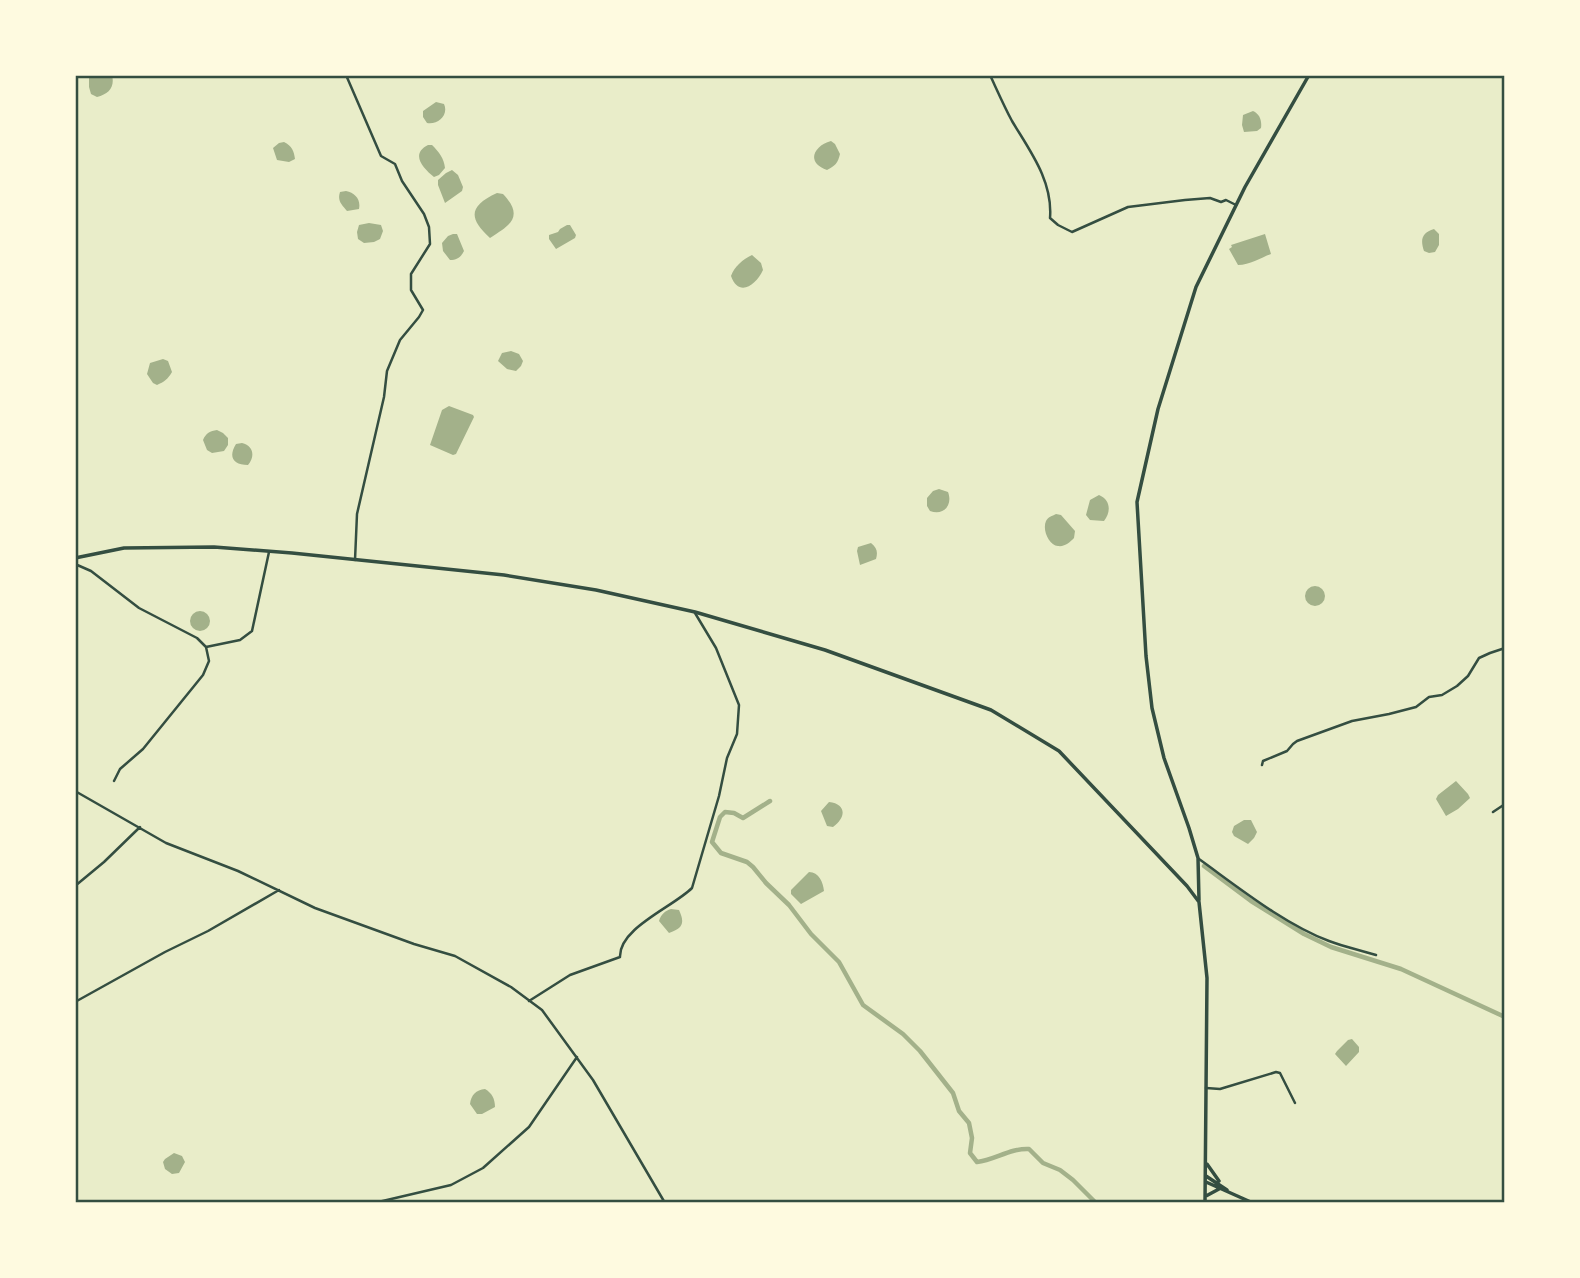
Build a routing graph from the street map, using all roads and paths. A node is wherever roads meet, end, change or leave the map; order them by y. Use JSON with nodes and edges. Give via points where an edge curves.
{"nodes":[{"id":1,"x":346,"y":75,"type":"edge"},
{"id":2,"x":990,"y":75,"type":"edge"},
{"id":3,"x":1309,"y":75,"type":"edge"},
{"id":4,"x":1236,"y":205,"type":"junction"},
{"id":5,"x":269,"y":551,"type":"junction"},
{"id":6,"x":75,"y":558,"type":"edge"},
{"id":7,"x":355,"y":560,"type":"junction"},
{"id":8,"x":75,"y":564,"type":"edge"},
{"id":9,"x":695,"y":612,"type":"junction"},
{"id":10,"x":206,"y":647,"type":"junction"},
{"id":11,"x":1505,"y":648,"type":"edge"},
{"id":12,"x":1262,"y":765,"type":"dead end"},
{"id":13,"x":114,"y":781,"type":"dead end"},
{"id":14,"x":75,"y":792,"type":"edge"},
{"id":15,"x":1505,"y":804,"type":"edge"},
{"id":16,"x":1493,"y":812,"type":"dead end"},
{"id":17,"x":139,"y":827,"type":"junction"},
{"id":18,"x":1198,"y":858,"type":"junction"},
{"id":19,"x":75,"y":886,"type":"edge"},
{"id":20,"x":279,"y":891,"type":"junction"},
{"id":21,"x":1199,"y":902,"type":"junction"},
{"id":22,"x":1376,"y":955,"type":"dead end"},
{"id":23,"x":529,"y":1001,"type":"junction"},
{"id":24,"x":75,"y":1002,"type":"edge"},
{"id":25,"x":577,"y":1057,"type":"junction"},
{"id":26,"x":1206,"y":1088,"type":"junction"},
{"id":27,"x":1296,"y":1103,"type":"dead end"},
{"id":28,"x":1206,"y":1163,"type":"junction"},
{"id":29,"x":1206,"y":1176,"type":"junction"},
{"id":30,"x":1206,"y":1182,"type":"junction"},
{"id":31,"x":1221,"y":1187,"type":"junction"},
{"id":32,"x":1206,"y":1196,"type":"junction"},
{"id":33,"x":374,"y":1203,"type":"edge"},
{"id":34,"x":666,"y":1203,"type":"edge"},
{"id":35,"x":1205,"y":1203,"type":"edge"},
{"id":36,"x":1253,"y":1203,"type":"edge"}],
"edges":[{"from":1,"to":7,"type":"street","via":[[381,156],[395,164],[424,214],[430,244],[411,274],[411,290],[423,310],[400,340],[387,371],[358,514]]},
{"from":2,"to":4,"type":"street","via":[[1036,158],[1050,218],[1058,225],[1072,232],[1128,207],[1165,201],[1210,198]]},
{"from":3,"to":4,"type":"main road"},
{"from":4,"to":18,"type":"main road","via":[[1189,306],[1158,409],[1137,502],[1152,708]]},
{"from":5,"to":6,"type":"main road","via":[[124,548]]},
{"from":5,"to":7,"type":"main road"},
{"from":5,"to":10,"type":"street","via":[[251,631],[240,639]]},
{"from":7,"to":9,"type":"main road","via":[[504,575]]},
{"from":8,"to":10,"type":"street"},
{"from":9,"to":21,"type":"main road","via":[[825,650],[991,710],[1059,751]]},
{"from":9,"to":23,"type":"street","via":[[740,705],[737,734],[692,888],[624,940],[620,957],[570,975]]},
{"from":10,"to":13,"type":"street","via":[[209,661],[203,675]]},
{"from":11,"to":12,"type":"street","via":[[1479,658],[1468,676],[1443,695],[1305,739]]},
{"from":14,"to":17,"type":"street"},
{"from":15,"to":16,"type":"street"},
{"from":17,"to":19,"type":"street"},
{"from":17,"to":20,"type":"street"},
{"from":18,"to":21,"type":"main road"},
{"from":18,"to":22,"type":"street","via":[[1291,922],[1328,941]]},
{"from":20,"to":23,"type":"street","via":[[454,956]]},
{"from":20,"to":24,"type":"street"},
{"from":21,"to":26,"type":"main road","via":[[1207,978]]},
{"from":23,"to":25,"type":"street","via":[[542,1010]]},
{"from":25,"to":33,"type":"street","via":[[529,1127],[483,1168],[451,1185]]},
{"from":25,"to":34,"type":"street"},
{"from":26,"to":27,"type":"street","via":[[1220,1089],[1276,1072]]},
{"from":26,"to":28,"type":"main road"},
{"from":28,"to":29,"type":"main road"},
{"from":28,"to":31,"type":"main road"},
{"from":29,"to":30,"type":"main road"},
{"from":29,"to":31,"type":"main road"},
{"from":30,"to":31,"type":"main road"},
{"from":30,"to":32,"type":"main road"},
{"from":31,"to":32,"type":"main road"},
{"from":31,"to":36,"type":"main road"},
{"from":32,"to":35,"type":"main road"}]}
